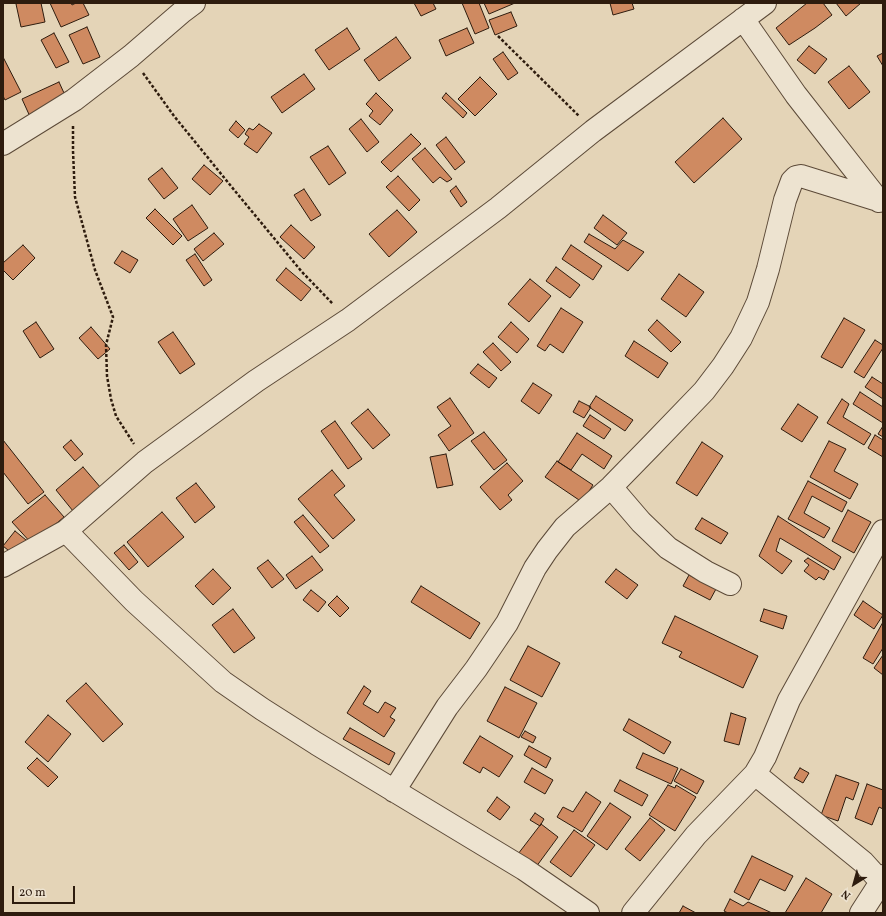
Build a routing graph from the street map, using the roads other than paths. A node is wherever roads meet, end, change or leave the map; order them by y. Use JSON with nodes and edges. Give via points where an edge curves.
{"nodes":[{"id":1,"x":765,"y":3,"type":"edge"},
{"id":2,"x":185,"y":6,"type":"edge"},
{"id":3,"x":743,"y":19,"type":"junction"},
{"id":4,"x":3,"y":144,"type":"edge"},
{"id":5,"x":881,"y":202,"type":"edge"},
{"id":6,"x":611,"y":487,"type":"junction"},
{"id":7,"x":66,"y":531,"type":"junction"},
{"id":8,"x":883,"y":531,"type":"edge"},
{"id":9,"x":3,"y":566,"type":"edge"},
{"id":10,"x":730,"y":584,"type":"dead end"},
{"id":11,"x":755,"y":774,"type":"junction"},
{"id":12,"x":394,"y":791,"type":"junction"},
{"id":13,"x":882,"y":881,"type":"edge"},
{"id":14,"x":588,"y":913,"type":"edge"},
{"id":15,"x":633,"y":913,"type":"edge"},
{"id":16,"x":861,"y":913,"type":"edge"}],
"edges":[{"from":1,"to":3,"type":"street"},
{"from":2,"to":4,"type":"street","via":[[131,56],[74,100]]},
{"from":3,"to":5,"type":"street","via":[[796,95]]},
{"from":3,"to":7,"type":"street","via":[[348,320],[145,462]]},
{"from":5,"to":6,"type":"street","via":[[801,176],[792,181],[758,302],[741,338],[704,391]]},
{"from":6,"to":10,"type":"street","via":[[668,548]]},
{"from":6,"to":12,"type":"street","via":[[565,527],[547,550],[507,623],[447,708]]},
{"from":7,"to":9,"type":"street"},
{"from":7,"to":12,"type":"street","via":[[134,601],[224,682],[262,709]]},
{"from":8,"to":11,"type":"street","via":[[789,700]]},
{"from":11,"to":13,"type":"street","via":[[863,862]]},
{"from":11,"to":15,"type":"street","via":[[696,835]]},
{"from":12,"to":14,"type":"street","via":[[524,869]]},
{"from":13,"to":16,"type":"street"}]}
